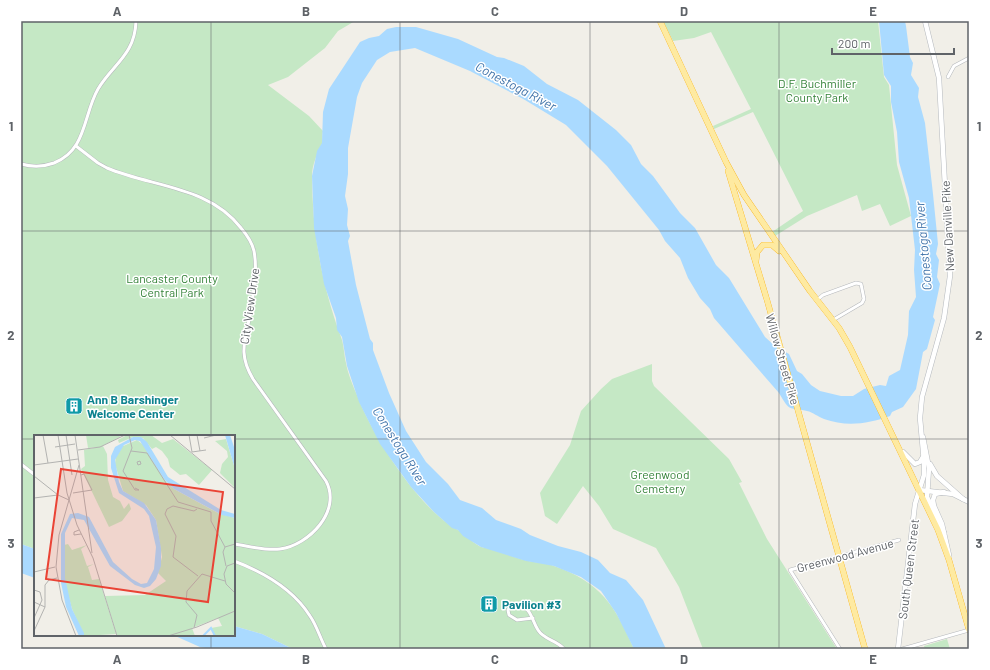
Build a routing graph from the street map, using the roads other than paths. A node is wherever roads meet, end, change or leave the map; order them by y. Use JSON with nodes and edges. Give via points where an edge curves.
{"nodes":[{"id":1,"x":136,"y":21,"type":"edge"},
{"id":2,"x":660,"y":21,"type":"edge"},
{"id":3,"x":925,"y":21,"type":"edge"},
{"id":4,"x":969,"y":58,"type":"edge"},
{"id":5,"x":948,"y":77,"type":"dead end"},
{"id":6,"x":76,"y":146,"type":"junction"},
{"id":7,"x":726,"y":162,"type":"junction"},
{"id":8,"x":21,"y":164,"type":"edge"},
{"id":9,"x":756,"y":264,"type":"junction"},
{"id":10,"x":810,"y":291,"type":"junction"},
{"id":11,"x":817,"y":300,"type":"junction"},
{"id":12,"x":833,"y":320,"type":"junction"},
{"id":13,"x":920,"y":429,"type":"junction"},
{"id":14,"x":900,"y":449,"type":"junction"},
{"id":15,"x":923,"y":453,"type":"junction"},
{"id":16,"x":929,"y":460,"type":"junction"},
{"id":17,"x":21,"y":464,"type":"edge"},
{"id":18,"x":34,"y":474,"type":"edge"},
{"id":19,"x":919,"y":490,"type":"junction"},
{"id":20,"x":927,"y":490,"type":"junction"},
{"id":21,"x":944,"y":492,"type":"junction"},
{"id":22,"x":963,"y":499,"type":"junction"},
{"id":23,"x":969,"y":502,"type":"edge"},
{"id":24,"x":944,"y":533,"type":"junction"},
{"id":25,"x":899,"y":540,"type":"dead end"},
{"id":26,"x":235,"y":544,"type":"edge"},
{"id":27,"x":839,"y":556,"type":"junction"},
{"id":28,"x":949,"y":560,"type":"junction"},
{"id":29,"x":235,"y":561,"type":"edge"},
{"id":30,"x":533,"y":618,"type":"junction"},
{"id":31,"x":969,"y":630,"type":"edge"},
{"id":32,"x":326,"y":649,"type":"edge"},
{"id":33,"x":564,"y":649,"type":"edge"},
{"id":34,"x":840,"y":649,"type":"edge"},
{"id":35,"x":865,"y":649,"type":"edge"},
{"id":36,"x":898,"y":649,"type":"edge"},
{"id":37,"x":902,"y":649,"type":"edge"}],
"edges":[{"from":1,"to":6,"type":"street","via":[[129,49],[98,88]]},
{"from":2,"to":7,"type":"highway","name":"Willow Street Pike"},
{"from":3,"to":13,"type":"main road","name":"New Danville Pike","via":[[939,78],[950,276],[944,318],[922,398]]},
{"from":4,"to":5,"type":"street","via":[[954,66]]},
{"from":6,"to":8,"type":"street","via":[[66,156],[53,163],[36,166]]},
{"from":6,"to":26,"type":"street","name":"City View Drive","via":[[107,168],[181,190],[218,207],[239,224],[252,246],[255,277],[244,360],[253,379],[326,481],[330,499],[325,517],[317,529],[287,548],[272,550]]},
{"from":7,"to":9,"type":"highway","name":"Willow Street Pike"},
{"from":7,"to":10,"type":"highway","name":"Willow Street Pike","via":[[752,208]]},
{"from":9,"to":10,"type":"highway","via":[[756,254],[760,247],[772,245]]},
{"from":9,"to":27,"type":"highway","name":"Willow Street Pike"},
{"from":10,"to":11,"type":"highway","name":"Willow Street Pike"},
{"from":11,"to":12,"type":"highway","name":"Willow Street Pike"},
{"from":11,"to":12,"type":"street","via":[[856,283],[861,284],[864,299],[862,303]]},
{"from":12,"to":14,"type":"highway","name":"Willow Street Pike","via":[[850,347]]},
{"from":13,"to":15,"type":"main road","name":"New Danville Pike"},
{"from":13,"to":16,"type":"main road","name":"New Danville Pike"},
{"from":14,"to":15,"type":"main road","via":[[915,464],[922,460]]},
{"from":14,"to":19,"type":"highway","name":"Willow Street Pike"},
{"from":15,"to":19,"type":"main road","name":"New Danville Pike","via":[[924,475]]},
{"from":16,"to":20,"type":"main road","name":"New Danville Pike"},
{"from":16,"to":22,"type":"main road","via":[[937,476]]},
{"from":17,"to":18,"type":"street"},
{"from":19,"to":20,"type":"main road"},
{"from":19,"to":28,"type":"highway","name":"Willow Street Pike"},
{"from":19,"to":36,"type":"main road","name":"South Queen Street"},
{"from":20,"to":21,"type":"main road"},
{"from":20,"to":24,"type":"main road","name":"New Danville Pike","via":[[929,502]]},
{"from":21,"to":22,"type":"main road"},
{"from":21,"to":24,"type":"main road","via":[[935,494],[933,500]]},
{"from":22,"to":23,"type":"main road"},
{"from":24,"to":28,"type":"main road"},
{"from":25,"to":27,"type":"street","name":"Greenwood Avenue"},
{"from":27,"to":34,"type":"street","name":"Greenwood Avenue","via":[[790,570]]},
{"from":27,"to":35,"type":"highway","name":"Willow Street Pike"},
{"from":28,"to":31,"type":"highway","name":"Willow Street Pike"},
{"from":29,"to":32,"type":"street","via":[[263,574],[292,594],[311,617]]},
{"from":30,"to":30,"type":"street","via":[[530,612],[520,605],[514,604],[508,610],[509,615],[517,620]]},
{"from":30,"to":33,"type":"street","via":[[542,634],[559,643]]},
{"from":31,"to":37,"type":"street"}]}
